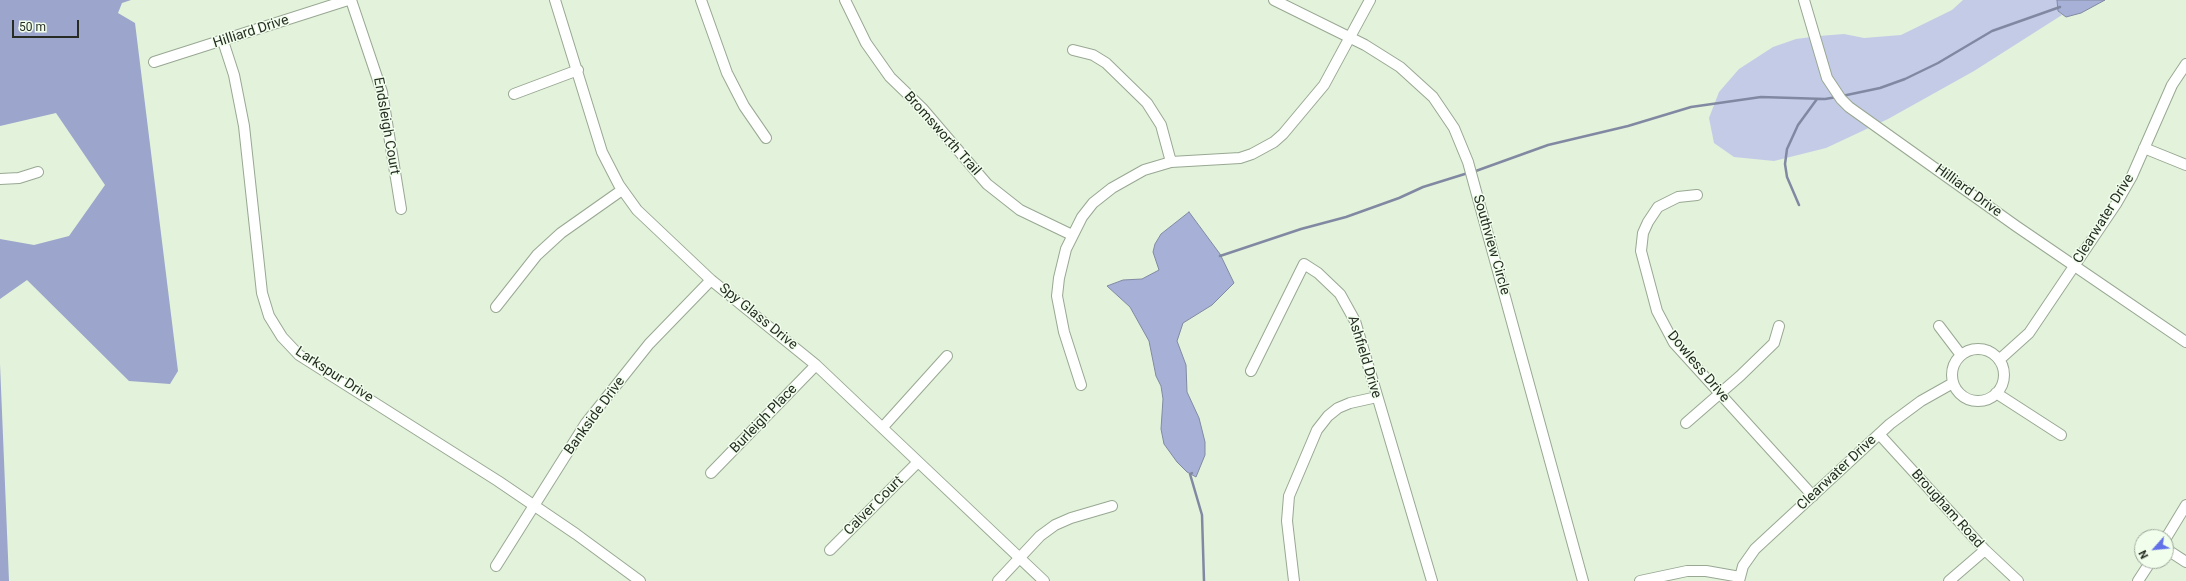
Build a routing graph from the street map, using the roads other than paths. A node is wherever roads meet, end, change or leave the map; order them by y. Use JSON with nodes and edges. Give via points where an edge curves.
{"nodes":[{"id":1,"x":350,"y":0,"type":"edge"},
{"id":2,"x":555,"y":0,"type":"edge"},
{"id":3,"x":701,"y":0,"type":"edge"},
{"id":4,"x":844,"y":0,"type":"edge"},
{"id":5,"x":1274,"y":0,"type":"edge"},
{"id":6,"x":1370,"y":0,"type":"edge"},
{"id":7,"x":1804,"y":0,"type":"edge"},
{"id":8,"x":1351,"y":37,"type":"junction"},
{"id":9,"x":223,"y":41,"type":"junction"},
{"id":10,"x":1073,"y":50,"type":"dead end"},
{"id":11,"x":154,"y":62,"type":"dead end"},
{"id":12,"x":2186,"y":64,"type":"edge"},
{"id":13,"x":578,"y":70,"type":"junction"},
{"id":14,"x":514,"y":94,"type":"dead end"},
{"id":15,"x":766,"y":138,"type":"dead end"},
{"id":16,"x":2144,"y":148,"type":"junction"},
{"id":17,"x":1171,"y":162,"type":"junction"},
{"id":18,"x":2186,"y":165,"type":"edge"},
{"id":19,"x":38,"y":172,"type":"dead end"},
{"id":20,"x":0,"y":180,"type":"edge"},
{"id":21,"x":622,"y":190,"type":"junction"},
{"id":22,"x":1697,"y":195,"type":"dead end"},
{"id":23,"x":402,"y":209,"type":"dead end"},
{"id":24,"x":1072,"y":235,"type":"junction"},
{"id":25,"x":2076,"y":266,"type":"junction"},
{"id":26,"x":711,"y":280,"type":"junction"},
{"id":27,"x":496,"y":307,"type":"dead end"},
{"id":28,"x":1779,"y":326,"type":"dead end"},
{"id":29,"x":1939,"y":326,"type":"dead end"},
{"id":30,"x":2186,"y":342,"type":"edge"},
{"id":31,"x":1961,"y":355,"type":"junction"},
{"id":32,"x":947,"y":356,"type":"dead end"},
{"id":33,"x":1999,"y":360,"type":"junction"},
{"id":34,"x":816,"y":365,"type":"junction"},
{"id":35,"x":1251,"y":371,"type":"dead end"},
{"id":36,"x":1953,"y":383,"type":"junction"},
{"id":37,"x":1081,"y":385,"type":"dead end"},
{"id":38,"x":1996,"y":393,"type":"junction"},
{"id":39,"x":1720,"y":394,"type":"junction"},
{"id":40,"x":1377,"y":397,"type":"junction"},
{"id":41,"x":1686,"y":423,"type":"dead end"},
{"id":42,"x":883,"y":427,"type":"junction"},
{"id":43,"x":1879,"y":434,"type":"junction"},
{"id":44,"x":2061,"y":435,"type":"dead end"},
{"id":45,"x":918,"y":462,"type":"junction"},
{"id":46,"x":712,"y":473,"type":"dead end"},
{"id":47,"x":1813,"y":496,"type":"junction"},
{"id":48,"x":2186,"y":505,"type":"edge"},
{"id":49,"x":534,"y":506,"type":"junction"},
{"id":50,"x":1112,"y":506,"type":"dead end"},
{"id":51,"x":2171,"y":529,"type":"edge"},
{"id":52,"x":830,"y":550,"type":"dead end"},
{"id":53,"x":1985,"y":550,"type":"junction"},
{"id":54,"x":2174,"y":554,"type":"edge"},
{"id":55,"x":1020,"y":558,"type":"junction"},
{"id":56,"x":2186,"y":562,"type":"edge"},
{"id":57,"x":496,"y":566,"type":"dead end"},
{"id":58,"x":2146,"y":569,"type":"edge"},
{"id":59,"x":1740,"y":579,"type":"edge"},
{"id":60,"x":640,"y":581,"type":"edge"},
{"id":61,"x":998,"y":581,"type":"edge"},
{"id":62,"x":1044,"y":581,"type":"edge"},
{"id":63,"x":1294,"y":581,"type":"edge"},
{"id":64,"x":1432,"y":581,"type":"edge"},
{"id":65,"x":1583,"y":581,"type":"edge"},
{"id":66,"x":1640,"y":581,"type":"edge"},
{"id":67,"x":1949,"y":581,"type":"edge"},
{"id":68,"x":2018,"y":581,"type":"edge"},
{"id":69,"x":2138,"y":581,"type":"edge"}],
"edges":[{"from":1,"to":9,"type":"street","name":"Hilliard Drive"},
{"from":1,"to":23,"type":"street","name":"Endsleigh Court","via":[[382,92]]},
{"from":2,"to":13,"type":"street","name":"Spy Glass Drive"},
{"from":3,"to":15,"type":"street","via":[[727,73],[744,106]]},
{"from":4,"to":24,"type":"street","name":"Bromsworth Trail","via":[[866,43],[890,77],[922,108],[987,184],[1020,210]]},
{"from":5,"to":8,"type":"street","name":"Southview Circle"},
{"from":6,"to":8,"type":"street"},
{"from":7,"to":25,"type":"street","name":"Hilliard Drive","via":[[1822,67],[1842,101]]},
{"from":8,"to":17,"type":"street","via":[[1324,85],[1274,142],[1240,158]]},
{"from":8,"to":65,"type":"street","name":"Southview Circle","via":[[1380,53],[1419,83],[1444,112],[1462,145]]},
{"from":9,"to":11,"type":"street","name":"Hilliard Drive"},
{"from":9,"to":49,"type":"street","name":"Larkspur Drive","via":[[234,75],[244,126],[262,292],[275,327],[299,355]]},
{"from":10,"to":17,"type":"street","via":[[1093,55],[1106,63],[1147,103],[1161,125]]},
{"from":12,"to":16,"type":"street","name":"Clearwater Drive","via":[[2169,91]]},
{"from":13,"to":14,"type":"street"},
{"from":13,"to":21,"type":"street","name":"Spy Glass Drive","via":[[602,152]]},
{"from":16,"to":18,"type":"street"},
{"from":16,"to":25,"type":"street","name":"Clearwater Drive","via":[[2116,204]]},
{"from":17,"to":24,"type":"street","via":[[1144,170],[1112,188],[1093,203]]},
{"from":19,"to":20,"type":"street"},
{"from":21,"to":26,"type":"street","name":"Spy Glass Drive","via":[[637,210]]},
{"from":21,"to":27,"type":"street","via":[[562,233],[537,255]]},
{"from":22,"to":39,"type":"street","name":"Dowless Drive","via":[[1678,197],[1658,207],[1643,233],[1641,251],[1664,328],[1674,343]]},
{"from":24,"to":37,"type":"street","via":[[1061,266],[1057,296],[1064,332]]},
{"from":25,"to":30,"type":"street","name":"Hilliard Drive"},
{"from":25,"to":33,"type":"street","name":"Clearwater Drive","via":[[2029,333]]},
{"from":26,"to":34,"type":"street","name":"Spy Glass Drive"},
{"from":26,"to":49,"type":"street","name":"Bankside Drive","via":[[649,344],[605,398],[586,423]]},
{"from":28,"to":39,"type":"street","via":[[1774,343]]},
{"from":29,"to":31,"type":"street"},
{"from":31,"to":33,"type":"street","via":[[1972,350],[1984,350]]},
{"from":31,"to":36,"type":"street","via":[[1953,368]]},
{"from":32,"to":42,"type":"street"},
{"from":33,"to":38,"type":"street","via":[[2004,377]]},
{"from":34,"to":42,"type":"street","name":"Spy Glass Drive"},
{"from":34,"to":46,"type":"street","name":"Burleigh Place"},
{"from":35,"to":40,"type":"street","name":"Ashfield Drive","via":[[1304,264],[1328,281],[1347,305],[1355,321]]},
{"from":36,"to":38,"type":"street","via":[[1957,391],[1972,400],[1980,401]]},
{"from":36,"to":43,"type":"street","name":"Clearwater Drive","via":[[1921,401]]},
{"from":38,"to":44,"type":"street"},
{"from":39,"to":41,"type":"street"},
{"from":39,"to":47,"type":"street","name":"Dowless Drive"},
{"from":40,"to":63,"type":"street","via":[[1338,408],[1320,425],[1314,437],[1289,496],[1287,521]]},
{"from":40,"to":64,"type":"street","name":"Ashfield Drive"},
{"from":42,"to":45,"type":"street","name":"Spy Glass Drive"},
{"from":43,"to":47,"type":"street","name":"Clearwater Drive"},
{"from":43,"to":53,"type":"street","name":"Brougham Road"},
{"from":45,"to":52,"type":"street","name":"Calver Court"},
{"from":45,"to":55,"type":"street","name":"Spy Glass Drive"},
{"from":47,"to":59,"type":"street","name":"Clearwater Drive","via":[[1755,549],[1746,560]]},
{"from":48,"to":51,"type":"street"},
{"from":49,"to":57,"type":"street","name":"Bankside Drive"},
{"from":49,"to":60,"type":"street","name":"Larkspur Drive"},
{"from":50,"to":55,"type":"street","via":[[1055,525],[1040,536]]},
{"from":53,"to":67,"type":"street"},
{"from":53,"to":68,"type":"street","name":"Brougham Road"},
{"from":54,"to":56,"type":"street"},
{"from":55,"to":61,"type":"street"},
{"from":55,"to":62,"type":"street","name":"Spy Glass Drive"},
{"from":58,"to":69,"type":"street"},
{"from":59,"to":66,"type":"street","via":[[1706,571],[1687,570]]}]}
